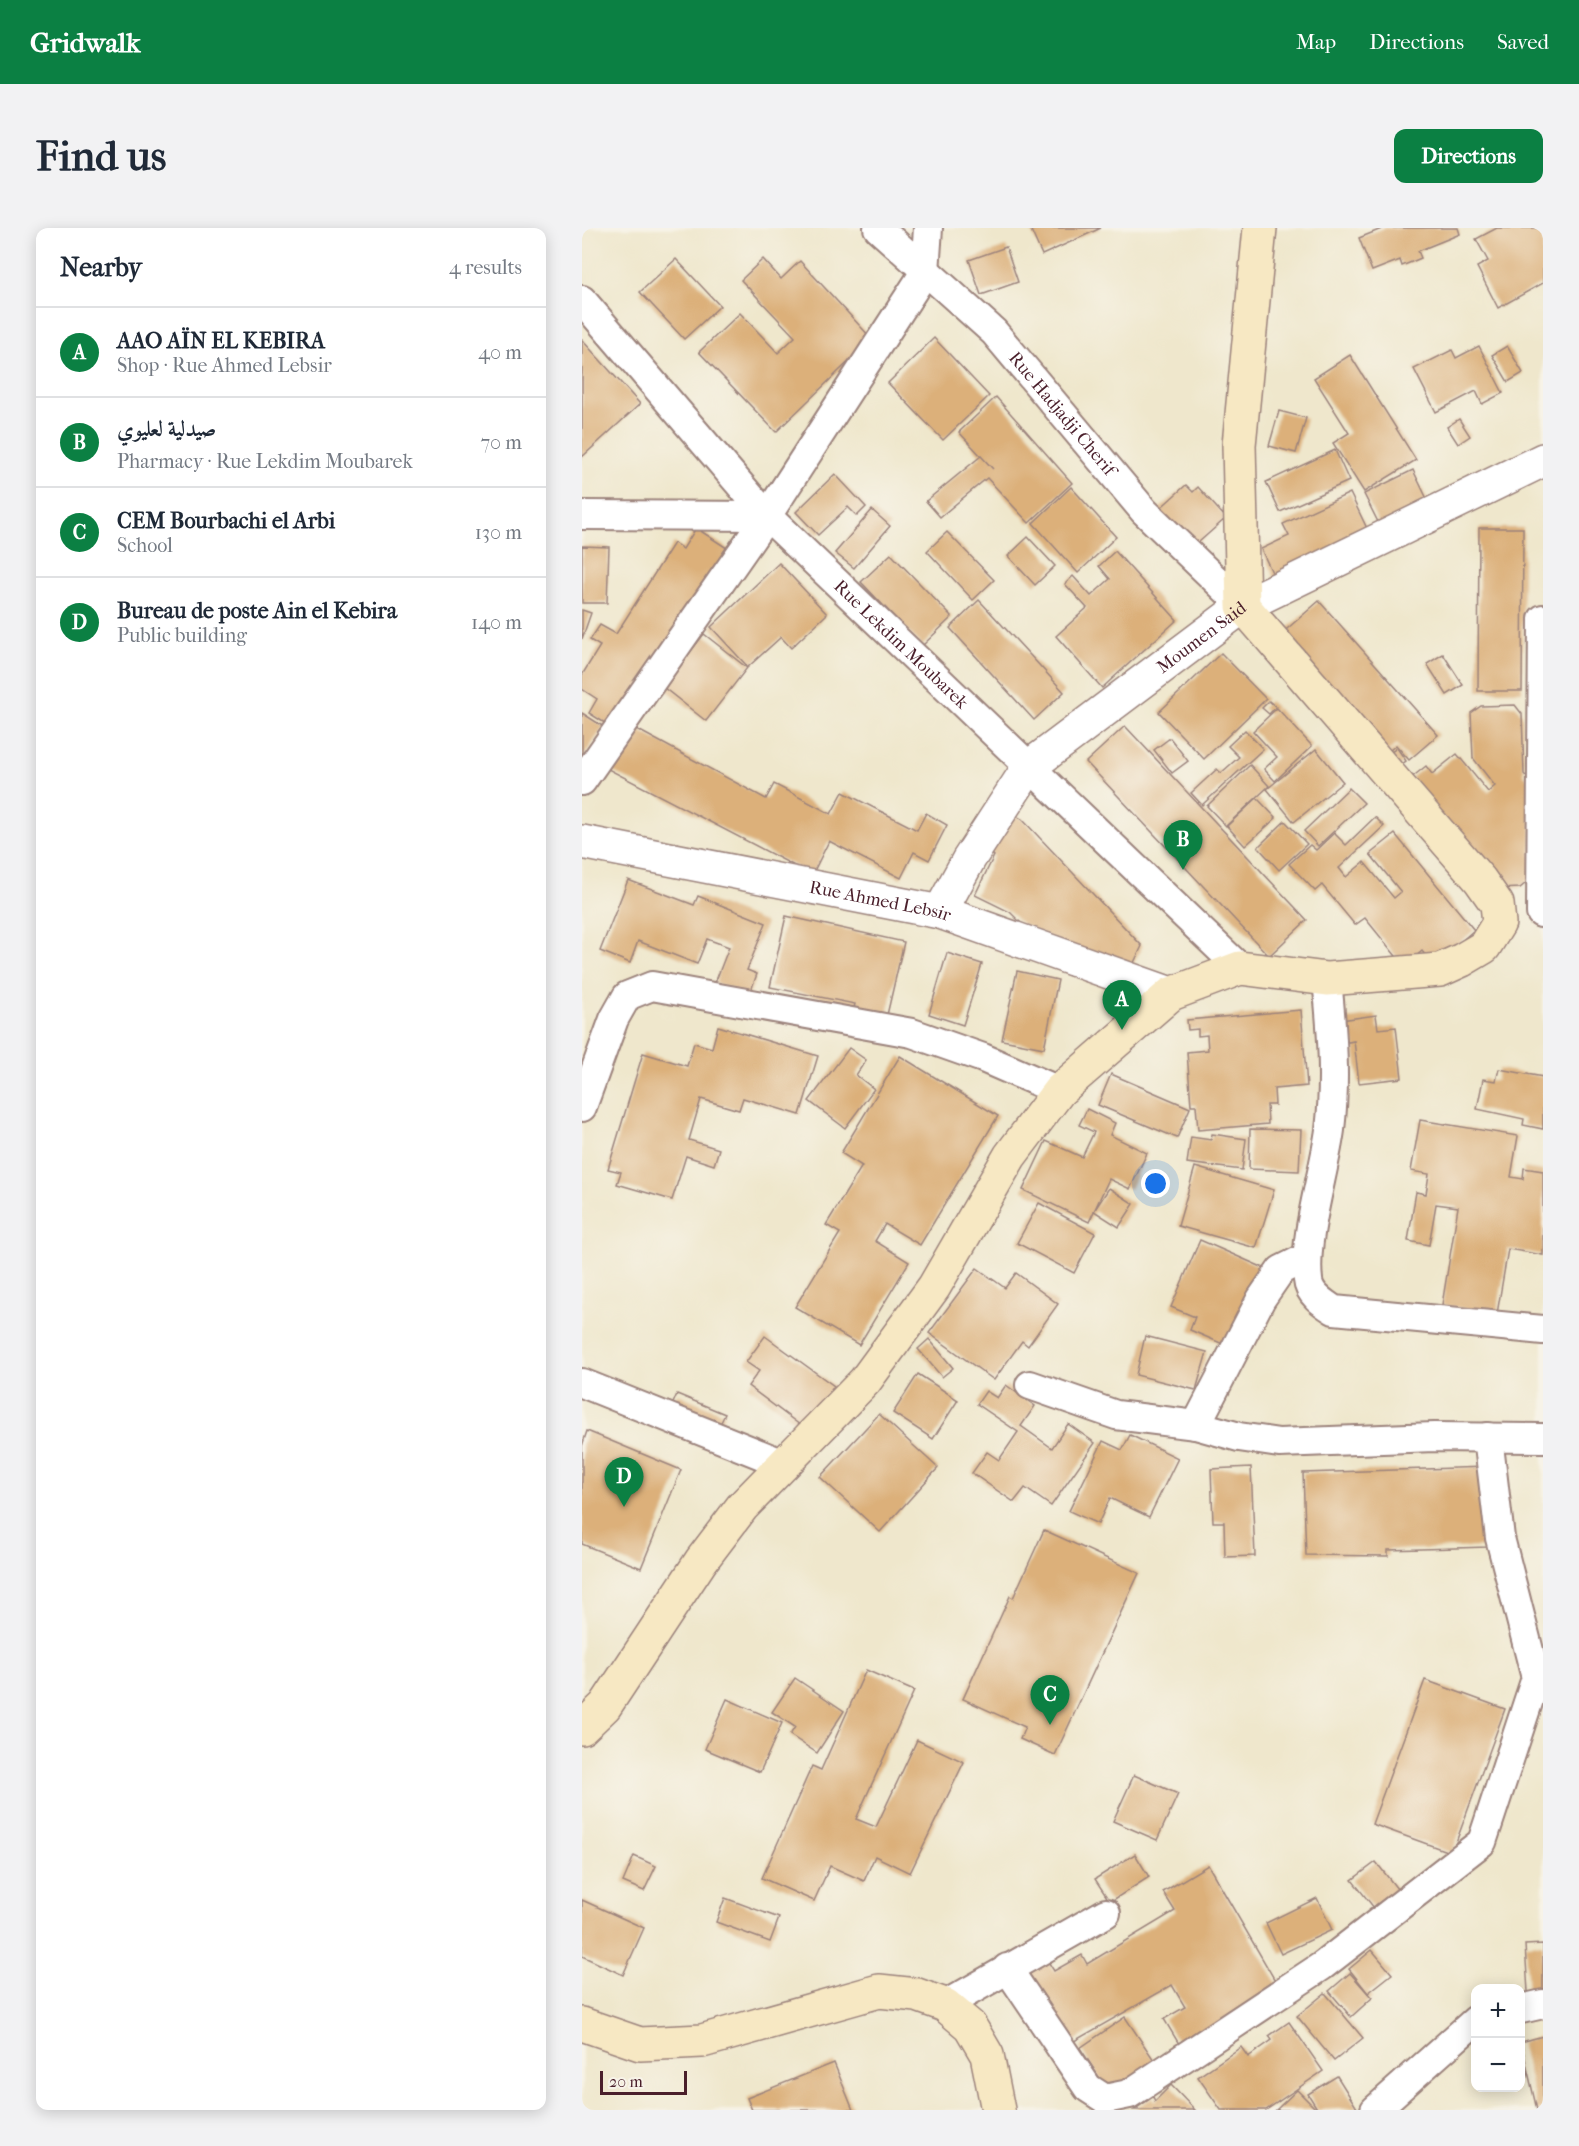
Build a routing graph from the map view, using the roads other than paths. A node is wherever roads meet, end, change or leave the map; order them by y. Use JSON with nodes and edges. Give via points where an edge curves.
{"nodes":[{"id":1,"x":878,"y":228,"type":"edge"},
{"id":2,"x":928,"y":228,"type":"edge"},
{"id":3,"x":1260,"y":228,"type":"edge"},
{"id":4,"x":925,"y":272,"type":"junction"},
{"id":5,"x":582,"y":300,"type":"edge"},
{"id":6,"x":1543,"y":460,"type":"edge"},
{"id":7,"x":582,"y":514,"type":"edge"},
{"id":8,"x":767,"y":516,"type":"junction"},
{"id":9,"x":1243,"y":606,"type":"junction"},
{"id":10,"x":1543,"y":619,"type":"edge"},
{"id":11,"x":1029,"y":767,"type":"junction"},
{"id":12,"x":582,"y":781,"type":"edge"},
{"id":13,"x":582,"y":842,"type":"edge"},
{"id":14,"x":940,"y":912,"type":"junction"},
{"id":15,"x":1542,"y":913,"type":"edge"},
{"id":16,"x":1499,"y":923,"type":"junction"},
{"id":17,"x":1240,"y":968,"type":"junction"},
{"id":18,"x":1327,"y":979,"type":"junction"},
{"id":19,"x":1171,"y":994,"type":"junction"},
{"id":20,"x":1059,"y":1091,"type":"junction"},
{"id":21,"x":582,"y":1107,"type":"edge"},
{"id":22,"x":1307,"y":1257,"type":"junction"},
{"id":23,"x":1543,"y":1330,"type":"edge"},
{"id":24,"x":582,"y":1383,"type":"edge"},
{"id":25,"x":1030,"y":1385,"type":"dead end"},
{"id":26,"x":1196,"y":1425,"type":"junction"},
{"id":27,"x":1488,"y":1437,"type":"junction"},
{"id":28,"x":1543,"y":1438,"type":"edge"},
{"id":29,"x":784,"y":1464,"type":"junction"},
{"id":30,"x":582,"y":1728,"type":"edge"},
{"id":31,"x":1106,"y":1914,"type":"dead end"},
{"id":32,"x":1007,"y":1968,"type":"junction"},
{"id":33,"x":1543,"y":2004,"type":"edge"},
{"id":34,"x":945,"y":2005,"type":"junction"},
{"id":35,"x":1525,"y":2008,"type":"edge"},
{"id":36,"x":582,"y":2024,"type":"edge"},
{"id":37,"x":1471,"y":2024,"type":"edge"},
{"id":38,"x":998,"y":2110,"type":"edge"},
{"id":39,"x":1375,"y":2110,"type":"edge"}],
"edges":[{"from":1,"to":4,"type":"street","name":"Rue Hadjadji Cherif"},
{"from":2,"to":4,"type":"street"},
{"from":3,"to":9,"type":"main road","via":[[1239,445]]},
{"from":4,"to":8,"type":"street"},
{"from":4,"to":9,"type":"street","name":"Rue Hadjadji Cherif","via":[[994,332],[1144,511]]},
{"from":5,"to":8,"type":"street","name":"Rue Lekdim Moubarek"},
{"from":6,"to":9,"type":"street","name":"Moumen Said"},
{"from":7,"to":8,"type":"street"},
{"from":8,"to":11,"type":"street","name":"Rue Lekdim Moubarek"},
{"from":8,"to":12,"type":"street"},
{"from":9,"to":11,"type":"street","name":"Moumen Said"},
{"from":9,"to":16,"type":"main road","via":[[1480,880],[1497,904]]},
{"from":10,"to":15,"type":"street"},
{"from":11,"to":14,"type":"street","name":"Moumen Said","via":[[969,859]]},
{"from":11,"to":17,"type":"street","name":"Rue Lekdim Moubarek"},
{"from":13,"to":14,"type":"street","name":"Rue Ahmed Lebsir"},
{"from":14,"to":19,"type":"street","name":"Rue Ahmed Lebsir"},
{"from":15,"to":16,"type":"street"},
{"from":16,"to":18,"type":"main road","via":[[1484,947],[1440,970]]},
{"from":17,"to":18,"type":"main road"},
{"from":17,"to":19,"type":"main road"},
{"from":18,"to":22,"type":"street","via":[[1334,1079],[1330,1131]]},
{"from":19,"to":20,"type":"main road"},
{"from":20,"to":21,"type":"street","via":[[912,1033],[652,986],[627,996],[614,1019]]},
{"from":20,"to":29,"type":"main road","via":[[1011,1156],[934,1287],[865,1381]]},
{"from":22,"to":23,"type":"street","via":[[1308,1283],[1320,1301],[1334,1310]]},
{"from":22,"to":26,"type":"street","via":[[1281,1270],[1261,1299]]},
{"from":24,"to":29,"type":"street"},
{"from":25,"to":26,"type":"street","via":[[1116,1415]]},
{"from":26,"to":27,"type":"street","via":[[1279,1443]]},
{"from":27,"to":28,"type":"street"},
{"from":27,"to":32,"type":"street","via":[[1500,1538],[1536,1678],[1482,1842],[1322,1966],[1129,2094],[1105,2099],[1088,2088]]},
{"from":29,"to":30,"type":"main road","via":[[742,1508],[701,1561],[605,1706]]},
{"from":31,"to":32,"type":"street"},
{"from":32,"to":34,"type":"street"},
{"from":33,"to":35,"type":"street"},
{"from":34,"to":36,"type":"main road","via":[[917,1995],[879,1991],[702,2041],[640,2044]]},
{"from":34,"to":38,"type":"main road","via":[[970,2026],[987,2055]]},
{"from":37,"to":39,"type":"street"}]}
